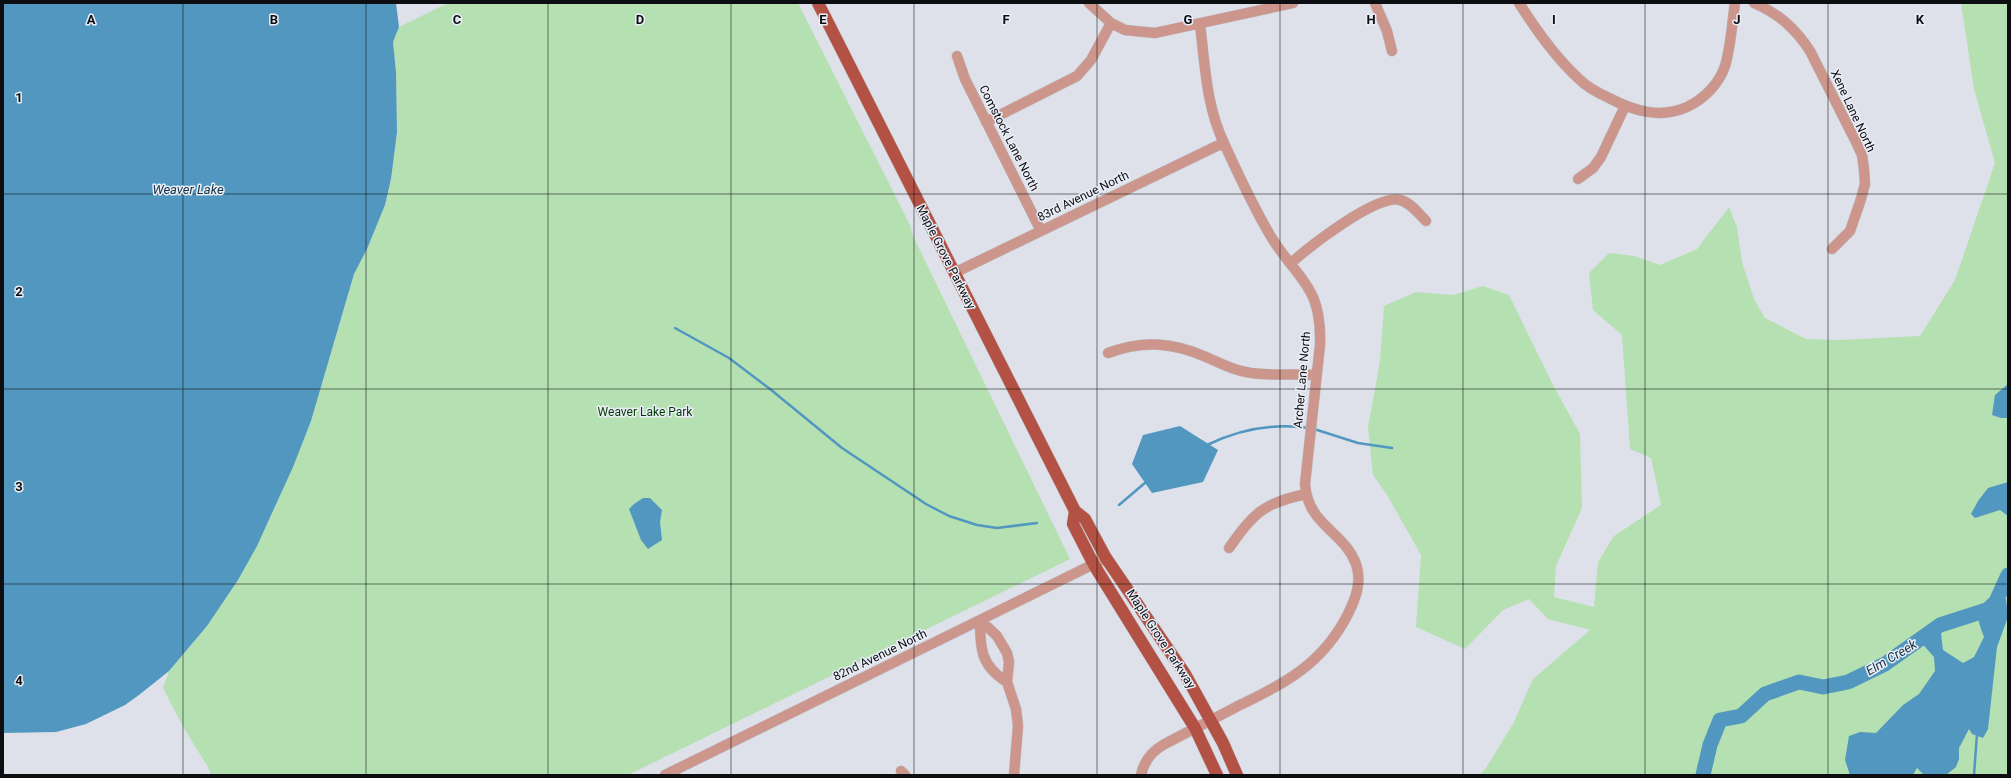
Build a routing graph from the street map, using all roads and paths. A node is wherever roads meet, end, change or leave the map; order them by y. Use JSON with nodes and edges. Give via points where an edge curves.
{"nodes":[{"id":1,"x":818,"y":3,"type":"edge"},
{"id":2,"x":1089,"y":3,"type":"edge"},
{"id":3,"x":1293,"y":3,"type":"edge"},
{"id":4,"x":1375,"y":3,"type":"edge"},
{"id":5,"x":1519,"y":3,"type":"edge"},
{"id":6,"x":1734,"y":3,"type":"edge"},
{"id":7,"x":1754,"y":3,"type":"edge"},
{"id":8,"x":1111,"y":23,"type":"junction"},
{"id":9,"x":1200,"y":24,"type":"junction"},
{"id":10,"x":1392,"y":51,"type":"dead end"},
{"id":11,"x":957,"y":56,"type":"dead end"},
{"id":12,"x":1626,"y":106,"type":"junction"},
{"id":13,"x":986,"y":122,"type":"junction"},
{"id":14,"x":1223,"y":142,"type":"junction"},
{"id":15,"x":1578,"y":179,"type":"dead end"},
{"id":16,"x":1426,"y":221,"type":"dead end"},
{"id":17,"x":1041,"y":231,"type":"junction"},
{"id":18,"x":1832,"y":249,"type":"dead end"},
{"id":19,"x":1291,"y":263,"type":"junction"},
{"id":20,"x":954,"y":273,"type":"junction"},
{"id":21,"x":1108,"y":353,"type":"dead end"},
{"id":22,"x":1316,"y":375,"type":"junction"},
{"id":23,"x":1306,"y":494,"type":"junction"},
{"id":24,"x":1075,"y":511,"type":"junction"},
{"id":25,"x":1229,"y":548,"type":"dead end"},
{"id":26,"x":1106,"y":558,"type":"junction"},
{"id":27,"x":1094,"y":565,"type":"junction"},
{"id":28,"x":980,"y":620,"type":"junction"},
{"id":29,"x":1007,"y":682,"type":"junction"},
{"id":30,"x":1211,"y":720,"type":"junction"},
{"id":31,"x":1195,"y":728,"type":"junction"},
{"id":32,"x":665,"y":775,"type":"edge"},
{"id":33,"x":1014,"y":775,"type":"edge"},
{"id":34,"x":1141,"y":775,"type":"edge"},
{"id":35,"x":1217,"y":775,"type":"edge"},
{"id":36,"x":1237,"y":775,"type":"edge"}],
"edges":[{"from":1,"to":20,"type":"main road","name":"Maple Grove Parkway"},
{"from":2,"to":8,"type":"street"},
{"from":3,"to":9,"type":"street"},
{"from":4,"to":10,"type":"street"},
{"from":5,"to":12,"type":"street","via":[[1547,43],[1579,80]]},
{"from":6,"to":12,"type":"street","via":[[1725,66],[1718,81],[1708,93],[1694,104],[1664,113],[1647,112]]},
{"from":7,"to":18,"type":"street","name":"Xene Lane North","via":[[1773,11],[1801,36],[1862,155],[1865,184],[1861,199],[1850,231]]},
{"from":8,"to":9,"type":"street","via":[[1124,30],[1155,33]]},
{"from":8,"to":13,"type":"street","via":[[1091,60],[1077,76]]},
{"from":9,"to":14,"type":"street","name":"Archer Lane North","via":[[1209,98],[1214,121]]},
{"from":11,"to":13,"type":"street","name":"Comstock Lane North"},
{"from":12,"to":15,"type":"street","via":[[1601,157],[1593,168]]},
{"from":13,"to":17,"type":"street","name":"Comstock Lane North"},
{"from":14,"to":17,"type":"street","name":"83rd Avenue North"},
{"from":14,"to":19,"type":"street","name":"Archer Lane North","via":[[1269,233]]},
{"from":16,"to":19,"type":"street","via":[[1408,203],[1392,199],[1331,230]]},
{"from":17,"to":20,"type":"street","name":"83rd Avenue North"},
{"from":19,"to":22,"type":"street","name":"Archer Lane North","via":[[1310,289],[1318,309],[1320,327]]},
{"from":20,"to":24,"type":"main road","name":"Maple Grove Parkway"},
{"from":21,"to":22,"type":"street","via":[[1133,345],[1162,344],[1181,347],[1244,372],[1265,375]]},
{"from":22,"to":23,"type":"street","name":"Archer Lane North"},
{"from":23,"to":25,"type":"street","via":[[1274,502],[1262,509],[1243,528]]},
{"from":23,"to":30,"type":"street","name":"Archer Lane North","via":[[1317,518],[1342,542],[1356,564],[1358,591],[1353,604],[1342,626],[1329,643],[1300,672],[1275,688]]},
{"from":24,"to":26,"type":"main road","name":"Maple Grove Parkway","via":[[1085,519]]},
{"from":24,"to":27,"type":"main road","name":"Maple Grove Parkway","via":[[1073,524]]},
{"from":26,"to":27,"type":"street","name":"82nd Avenue North"},
{"from":26,"to":30,"type":"main road","name":"Maple Grove Parkway","via":[[1165,642]]},
{"from":27,"to":28,"type":"street","name":"82nd Avenue North"},
{"from":27,"to":31,"type":"main road","name":"Maple Grove Parkway"},
{"from":28,"to":29,"type":"street","via":[[997,636],[1007,653]]},
{"from":28,"to":29,"type":"street","via":[[980,643],[985,660],[990,669]]},
{"from":28,"to":32,"type":"street","name":"82nd Avenue North"},
{"from":29,"to":33,"type":"street","via":[[1016,709],[1018,726]]},
{"from":30,"to":31,"type":"street","name":"Archer Lane North"},
{"from":30,"to":36,"type":"main road","name":"Maple Grove Parkway"},
{"from":31,"to":34,"type":"street","name":"Archer Lane North","via":[[1156,749],[1146,761]]},
{"from":31,"to":35,"type":"main road","name":"Maple Grove Parkway"}]}
